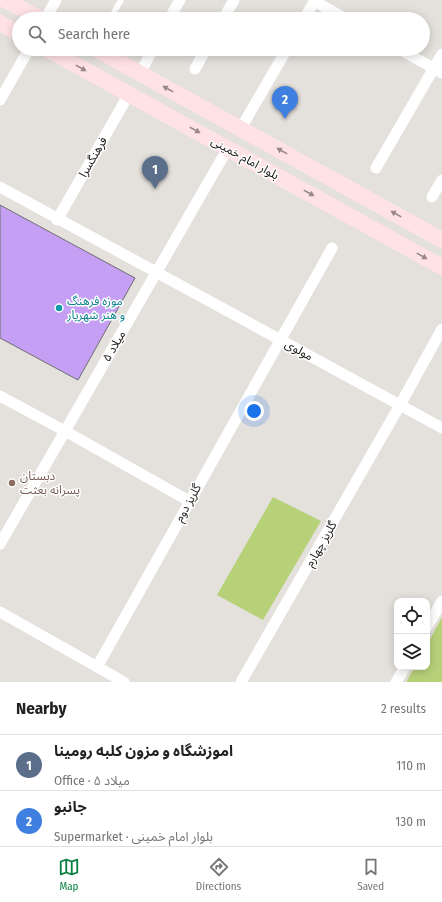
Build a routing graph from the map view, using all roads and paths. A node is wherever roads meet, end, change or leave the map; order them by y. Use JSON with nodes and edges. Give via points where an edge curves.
{"nodes":[{"id":1,"x":5,"y":0,"type":"edge"},
{"id":2,"x":56,"y":0,"type":"edge"},
{"id":3,"x":121,"y":0,"type":"edge"},
{"id":4,"x":180,"y":0,"type":"edge"},
{"id":5,"x":234,"y":0,"type":"edge"},
{"id":6,"x":315,"y":1,"type":"edge"},
{"id":7,"x":28,"y":12,"type":"edge"},
{"id":8,"x":49,"y":12,"type":"edge"},
{"id":9,"x":114,"y":12,"type":"edge"},
{"id":10,"x":174,"y":12,"type":"edge"},
{"id":11,"x":227,"y":12,"type":"edge"},
{"id":12,"x":308,"y":12,"type":"edge"},
{"id":13,"x":334,"y":12,"type":"edge"},
{"id":14,"x":0,"y":23,"type":"edge"},
{"id":15,"x":12,"y":30,"type":"edge"},
{"id":16,"x":442,"y":54,"type":"edge"},
{"id":17,"x":25,"y":56,"type":"edge"},
{"id":18,"x":60,"y":56,"type":"edge"},
{"id":19,"x":109,"y":56,"type":"edge"},
{"id":20,"x":149,"y":56,"type":"edge"},
{"id":21,"x":202,"y":56,"type":"edge"},
{"id":22,"x":283,"y":56,"type":"edge"},
{"id":23,"x":411,"y":56,"type":"edge"},
{"id":24,"x":195,"y":69,"type":"dead end"},
{"id":25,"x":438,"y":71,"type":"edge"},
{"id":26,"x":140,"y":73,"type":"junction"},
{"id":27,"x":129,"y":94,"type":"junction"},
{"id":28,"x":0,"y":100,"type":"edge"},
{"id":29,"x":241,"y":128,"type":"junction"},
{"id":30,"x":228,"y":148,"type":"junction"},
{"id":31,"x":376,"y":168,"type":"dead end"},
{"id":32,"x":442,"y":180,"type":"edge"},
{"id":33,"x":0,"y":187,"type":"edge"},
{"id":34,"x":432,"y":197,"type":"dead end"},
{"id":35,"x":57,"y":220,"type":"junction"},
{"id":36,"x":442,"y":240,"type":"edge"},
{"id":37,"x":332,"y":248,"type":"dead end"},
{"id":38,"x":442,"y":267,"type":"edge"},
{"id":39,"x":156,"y":273,"type":"junction"},
{"id":40,"x":442,"y":329,"type":"edge"},
{"id":41,"x":280,"y":339,"type":"junction"},
{"id":42,"x":0,"y":396,"type":"edge"},
{"id":43,"x":400,"y":405,"type":"junction"},
{"id":44,"x":442,"y":428,"type":"edge"},
{"id":45,"x":65,"y":430,"type":"junction"},
{"id":46,"x":189,"y":501,"type":"junction"},
{"id":47,"x":0,"y":544,"type":"edge"},
{"id":48,"x":442,"y":600,"type":"edge"},
{"id":49,"x":0,"y":612,"type":"edge"},
{"id":50,"x":430,"y":622,"type":"edge"},
{"id":51,"x":97,"y":667,"type":"junction"},
{"id":52,"x":403,"y":670,"type":"edge"},
{"id":53,"x":124,"y":682,"type":"edge"},
{"id":54,"x":241,"y":682,"type":"edge"},
{"id":55,"x":396,"y":682,"type":"edge"}],
"edges":[{"from":1,"to":7,"type":"street"},
{"from":2,"to":8,"type":"street"},
{"from":3,"to":9,"type":"lane"},
{"from":4,"to":10,"type":"street"},
{"from":5,"to":11,"type":"street"},
{"from":6,"to":12,"type":"street"},
{"from":6,"to":13,"type":"street"},
{"from":14,"to":15,"type":"street"},
{"from":16,"to":25,"type":"street"},
{"from":17,"to":28,"type":"street"},
{"from":18,"to":27,"type":"street","name":"بلوار امام خمینی","one_way":true},
{"from":19,"to":26,"type":"street","name":"بلوار امام خمینی"},
{"from":20,"to":26,"type":"street"},
{"from":21,"to":24,"type":"street"},
{"from":22,"to":29,"type":"street"},
{"from":23,"to":25,"type":"street"},
{"from":25,"to":31,"type":"street"},
{"from":29,"to":26,"type":"street","name":"بلوار امام خمینی","one_way":true},
{"from":27,"to":30,"type":"street","name":"بلوار امام خمینی","one_way":true},
{"from":27,"to":35,"type":"street","name":"فرهنگسرا"},
{"from":29,"to":30,"type":"street"},
{"from":36,"to":29,"type":"street","name":"بلوار امام خمینی","one_way":true},
{"from":30,"to":38,"type":"street","name":"بلوار امام خمینی","one_way":true},
{"from":30,"to":39,"type":"street","name":"میلاد ۵"},
{"from":32,"to":34,"type":"street"},
{"from":33,"to":35,"type":"street"},
{"from":35,"to":39,"type":"street"},
{"from":37,"to":41,"type":"street","name":"گلریز دوم"},
{"from":39,"to":41,"type":"street","name":"مولوی"},
{"from":39,"to":45,"type":"street","name":"میلاد ۵"},
{"from":40,"to":43,"type":"street","name":"گلریز چهارم"},
{"from":41,"to":43,"type":"street","name":"مولوی"},
{"from":41,"to":46,"type":"street","name":"گلریز دوم"},
{"from":42,"to":45,"type":"street"},
{"from":43,"to":44,"type":"street","name":"مولوی"},
{"from":43,"to":54,"type":"street","name":"گلریز چهارم"},
{"from":45,"to":46,"type":"street"},
{"from":45,"to":47,"type":"street","name":"میلاد ۵"},
{"from":46,"to":51,"type":"street","name":"گلریز دوم"},
{"from":48,"to":50,"type":"street"},
{"from":49,"to":51,"type":"street"},
{"from":51,"to":53,"type":"street"},
{"from":52,"to":55,"type":"street"}]}
